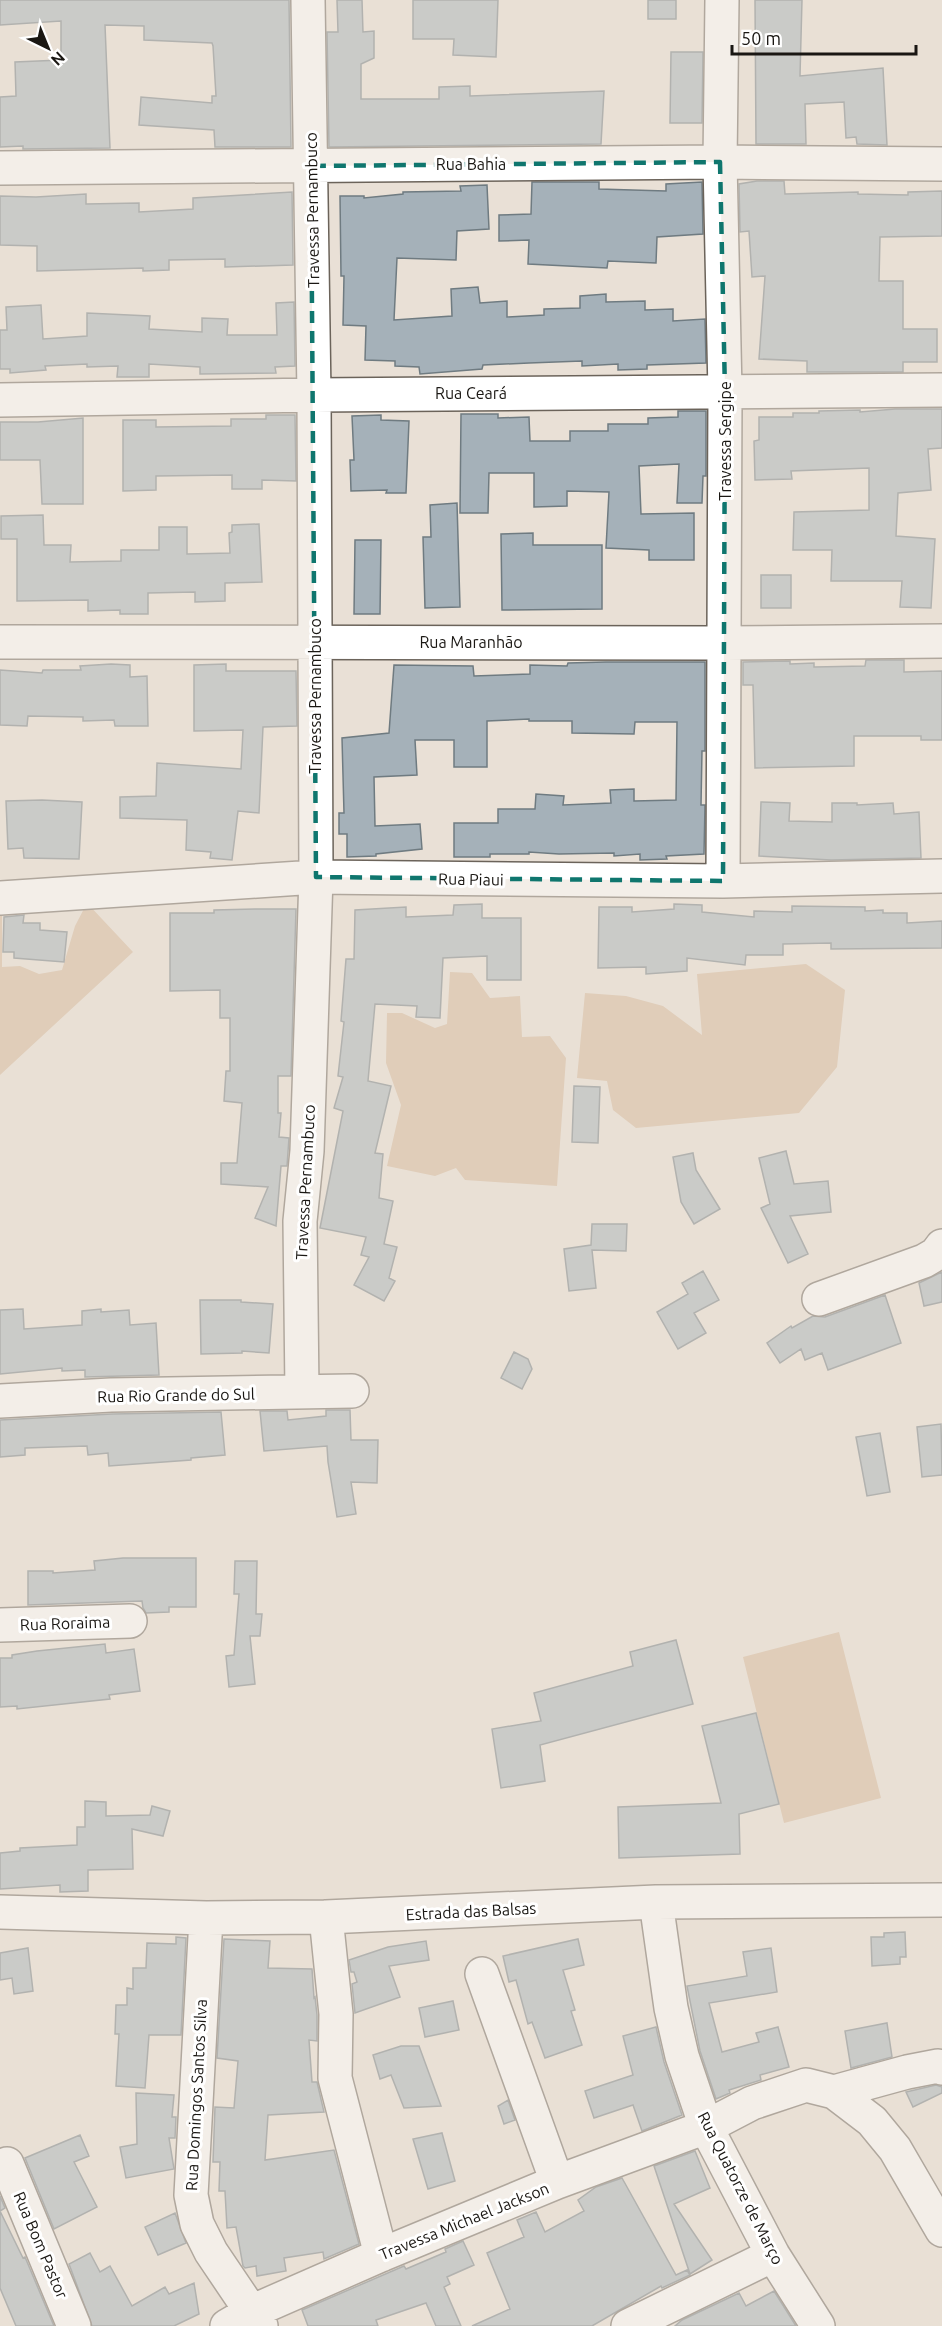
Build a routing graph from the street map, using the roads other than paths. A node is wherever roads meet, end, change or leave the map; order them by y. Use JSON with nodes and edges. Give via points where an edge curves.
{"nodes":[{"id":1,"x":308,"y":0,"type":"edge"},
{"id":2,"x":722,"y":0,"type":"edge"},
{"id":3,"x":720,"y":162,"type":"junction"},
{"id":4,"x":942,"y":164,"type":"edge"},
{"id":5,"x":311,"y":166,"type":"junction"},
{"id":6,"x":0,"y":168,"type":"edge"},
{"id":7,"x":942,"y":390,"type":"edge"},
{"id":8,"x":725,"y":392,"type":"junction"},
{"id":9,"x":314,"y":394,"type":"junction"},
{"id":10,"x":0,"y":400,"type":"edge"},
{"id":11,"x":315,"y":641,"type":"junction"},
{"id":12,"x":942,"y":641,"type":"edge"},
{"id":13,"x":0,"y":642,"type":"edge"},
{"id":14,"x":725,"y":643,"type":"junction"},
{"id":15,"x":942,"y":876,"type":"edge"},
{"id":16,"x":316,"y":877,"type":"junction"},
{"id":17,"x":723,"y":881,"type":"junction"},
{"id":18,"x":0,"y":898,"type":"edge"},
{"id":19,"x":942,"y":1246,"type":"edge"},
{"id":20,"x":819,"y":1299,"type":"dead end"},
{"id":21,"x":352,"y":1391,"type":"dead end"},
{"id":22,"x":302,"y":1392,"type":"junction"},
{"id":23,"x":0,"y":1401,"type":"edge"},
{"id":24,"x":130,"y":1621,"type":"dead end"},
{"id":25,"x":0,"y":1625,"type":"edge"},
{"id":26,"x":942,"y":1900,"type":"edge"},
{"id":27,"x":656,"y":1902,"type":"junction"},
{"id":28,"x":0,"y":1912,"type":"edge"},
{"id":29,"x":326,"y":1917,"type":"junction"},
{"id":30,"x":206,"y":1918,"type":"junction"},
{"id":31,"x":482,"y":1974,"type":"dead end"},
{"id":32,"x":942,"y":2068,"type":"edge"},
{"id":33,"x":834,"y":2092,"type":"junction"},
{"id":34,"x":706,"y":2127,"type":"junction"},
{"id":35,"x":7,"y":2164,"type":"dead end"},
{"id":36,"x":557,"y":2182,"type":"junction"},
{"id":37,"x":942,"y":2230,"type":"edge"},
{"id":38,"x":381,"y":2255,"type":"junction"},
{"id":39,"x":773,"y":2255,"type":"junction"},
{"id":40,"x":246,"y":2322,"type":"edge"},
{"id":41,"x":74,"y":2326,"type":"edge"},
{"id":42,"x":628,"y":2326,"type":"edge"},
{"id":43,"x":818,"y":2326,"type":"edge"}],
"edges":[{"from":1,"to":5,"type":"street","name":"Travessa Pernambuco"},
{"from":2,"to":3,"type":"street","name":"Travessa Sergipe"},
{"from":3,"to":4,"type":"street","name":"Rua Bahia"},
{"from":3,"to":5,"type":"street","name":"Rua Bahia"},
{"from":3,"to":8,"type":"street","name":"Travessa Sergipe"},
{"from":5,"to":6,"type":"street","name":"Rua Bahia"},
{"from":5,"to":9,"type":"street","name":"Travessa Pernambuco"},
{"from":7,"to":8,"type":"street","name":"Rua Ceará"},
{"from":8,"to":9,"type":"street","name":"Rua Ceará"},
{"from":8,"to":14,"type":"street","name":"Travessa Sergipe"},
{"from":9,"to":10,"type":"street","name":"Rua Ceará"},
{"from":9,"to":11,"type":"street","name":"Travessa Pernambuco"},
{"from":11,"to":13,"type":"street","name":"Rua Maranhão"},
{"from":11,"to":14,"type":"street","name":"Rua Maranhão"},
{"from":11,"to":16,"type":"street","name":"Travessa Pernambuco"},
{"from":12,"to":14,"type":"street","name":"Rua Maranhão"},
{"from":14,"to":17,"type":"street","name":"Travessa Sergipe"},
{"from":15,"to":17,"type":"street","name":"Rua Piaui"},
{"from":16,"to":17,"type":"street","name":"Rua Piaui"},
{"from":16,"to":18,"type":"street","name":"Rua Piaui"},
{"from":16,"to":22,"type":"street","name":"Travessa Pernambuco","via":[[307,1151],[300,1221]]},
{"from":19,"to":20,"type":"street","via":[[924,1261]]},
{"from":21,"to":22,"type":"street","name":"Rua Rio Grande do Sul"},
{"from":22,"to":23,"type":"street","name":"Rua Rio Grande do Sul"},
{"from":24,"to":25,"type":"street","name":"Rua Roraima"},
{"from":26,"to":27,"type":"street","name":"Estrada das Balsas"},
{"from":27,"to":29,"type":"street","name":"Estrada das Balsas"},
{"from":27,"to":34,"type":"street","name":"Rua Quatorze de Março","via":[[671,2008]]},
{"from":28,"to":30,"type":"street","name":"Estrada das Balsas"},
{"from":29,"to":30,"type":"street","name":"Estrada das Balsas"},
{"from":29,"to":38,"type":"street","via":[[336,2014],[335,2078]]},
{"from":30,"to":40,"type":"street","name":"Rua Domingos Santos Silva","via":[[191,2195],[197,2224]]},
{"from":31,"to":36,"type":"street"},
{"from":32,"to":33,"type":"street","via":[[908,2072]]},
{"from":33,"to":34,"type":"street","name":"Travessa Michael Jackson","via":[[806,2085],[752,2103]]},
{"from":33,"to":37,"type":"street","via":[[872,2121],[895,2149]]},
{"from":34,"to":36,"type":"street","name":"Travessa Michael Jackson"},
{"from":34,"to":39,"type":"street","name":"Rua Quatorze de Março"},
{"from":35,"to":41,"type":"street","name":"Rua Bom Pastor"},
{"from":36,"to":38,"type":"street","name":"Travessa Michael Jackson"},
{"from":38,"to":40,"type":"street","name":"Travessa Michael Jackson"},
{"from":39,"to":42,"type":"street"},
{"from":39,"to":43,"type":"street","name":"Rua Quatorze de Março"}]}
